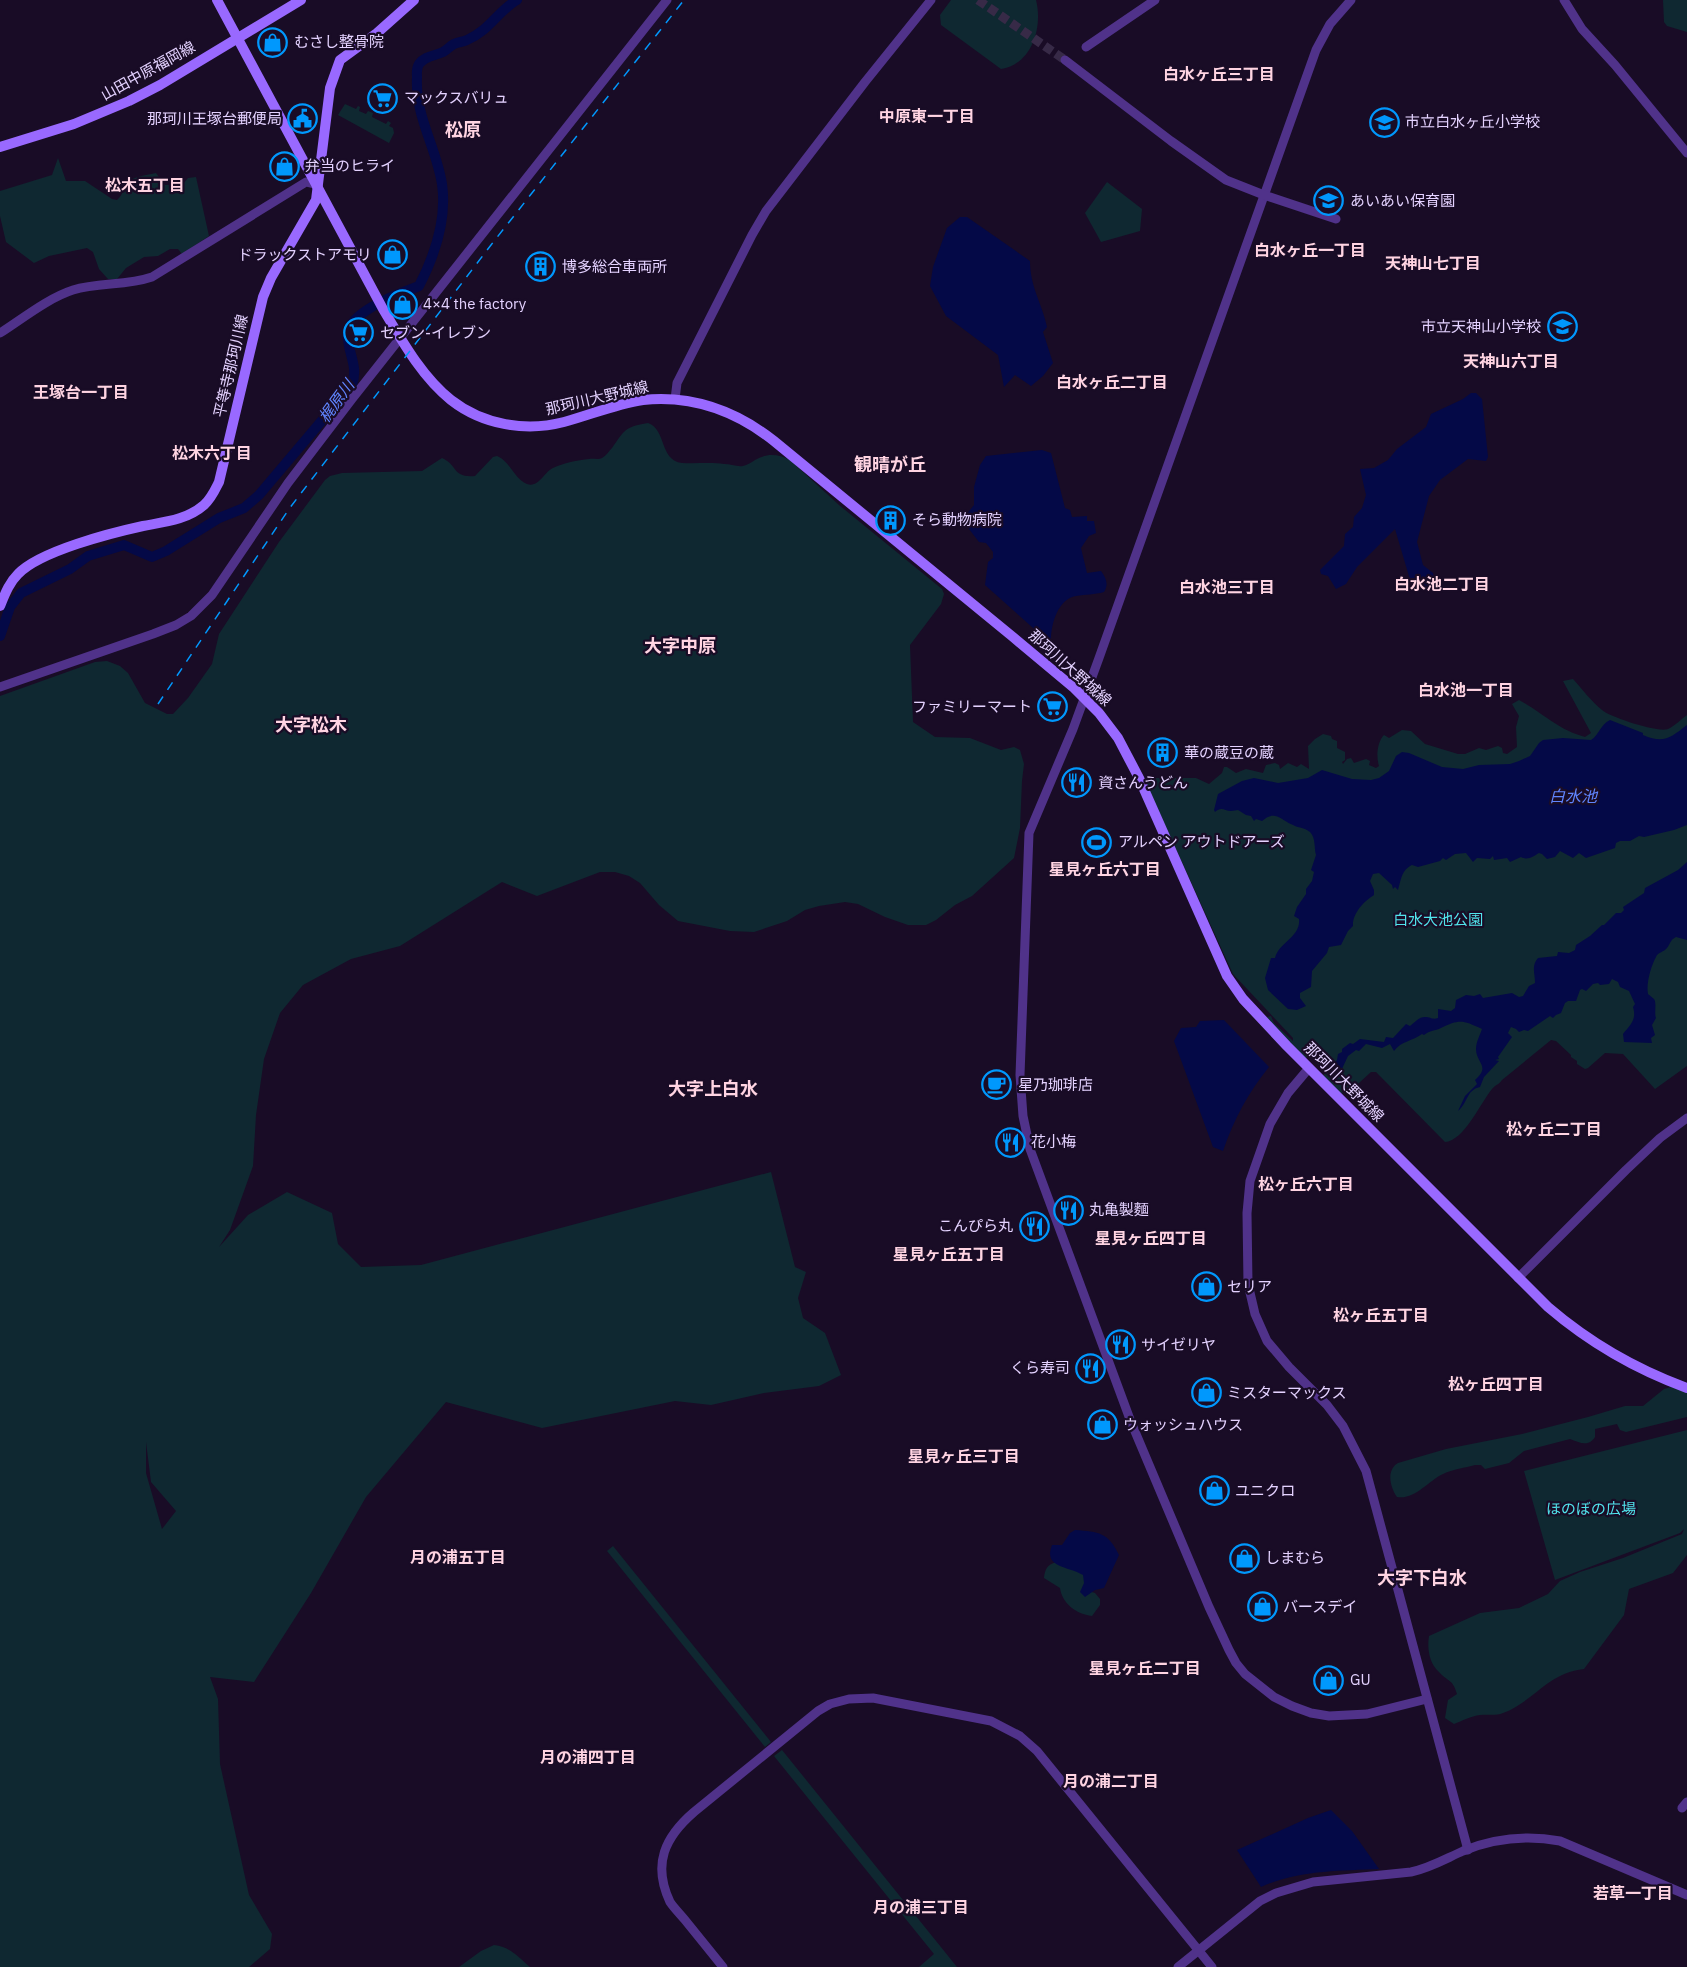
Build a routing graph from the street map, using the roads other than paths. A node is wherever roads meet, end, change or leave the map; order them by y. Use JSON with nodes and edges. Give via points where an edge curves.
{"nodes":[{"id":1,"x":218,"y":0,"type":"edge"},
{"id":2,"x":302,"y":0,"type":"edge"},
{"id":3,"x":414,"y":0,"type":"edge"},
{"id":4,"x":667,"y":0,"type":"edge"},
{"id":5,"x":931,"y":0,"type":"edge"},
{"id":6,"x":1155,"y":0,"type":"edge"},
{"id":7,"x":1351,"y":0,"type":"edge"},
{"id":8,"x":1576,"y":0,"type":"edge"},
{"id":9,"x":1566,"y":4,"type":"edge"},
{"id":10,"x":237,"y":38,"type":"junction"},
{"id":11,"x":1086,"y":47,"type":"dead end"},
{"id":12,"x":1065,"y":60,"type":"tunnel mouth"},
{"id":13,"x":0,"y":147,"type":"edge"},
{"id":14,"x":1687,"y":153,"type":"edge"},
{"id":15,"x":318,"y":185,"type":"junction"},
{"id":16,"x":1264,"y":195,"type":"junction"},
{"id":17,"x":1336,"y":219,"type":"dead end"},
{"id":18,"x":0,"y":333,"type":"edge"},
{"id":19,"x":401,"y":339,"type":"junction"},
{"id":20,"x":675,"y":399,"type":"junction"},
{"id":21,"x":0,"y":606,"type":"edge"},
{"id":22,"x":0,"y":687,"type":"edge"},
{"id":23,"x":1084,"y":699,"type":"junction"},
{"id":24,"x":1309,"y":1068,"type":"junction"},
{"id":25,"x":1687,"y":1118,"type":"edge"},
{"id":26,"x":1518,"y":1278,"type":"junction"},
{"id":27,"x":1687,"y":1388,"type":"edge"},
{"id":28,"x":1427,"y":1699,"type":"junction"},
{"id":29,"x":1468,"y":1850,"type":"junction"},
{"id":30,"x":1687,"y":1894,"type":"edge"},
{"id":31,"x":1199,"y":1950,"type":"junction"},
{"id":32,"x":723,"y":1967,"type":"edge"},
{"id":33,"x":1178,"y":1967,"type":"edge"},
{"id":34,"x":1212,"y":1967,"type":"edge"}],
"edges":[{"from":1,"to":10,"type":"main road","name":"那珂川大野城線"},
{"from":2,"to":10,"type":"main road","name":"山田中原福岡線"},
{"from":3,"to":15,"type":"main road","via":[[340,60],[330,88]]},
{"from":4,"to":19,"type":"street"},
{"from":5,"to":20,"type":"street","via":[[766,211],[678,383]]},
{"from":6,"to":11,"type":"street"},
{"from":7,"to":16,"type":"street","via":[[1330,24],[1316,50]]},
{"from":8,"to":9,"type":"street"},
{"from":9,"to":14,"type":"street","via":[[1582,29]]},
{"from":10,"to":13,"type":"main road","name":"山田中原福岡線","via":[[129,101],[74,124]]},
{"from":10,"to":15,"type":"main road","name":"那珂川大野城線"},
{"from":12,"to":16,"type":"street","via":[[1226,180]]},
{"from":15,"to":18,"type":"street","via":[[306,182],[152,277],[75,289]]},
{"from":15,"to":19,"type":"main road","name":"那珂川大野城線"},
{"from":15,"to":21,"type":"main road","name":"平等寺那珂川線","via":[[316,200],[263,297],[214,493],[204,505],[179,519],[108,534],[37,560],[9,584]]},
{"from":16,"to":17,"type":"street"},
{"from":16,"to":23,"type":"street"},
{"from":19,"to":20,"type":"main road","name":"那珂川大野城線","via":[[450,399],[471,412],[506,424],[538,427],[633,402]]},
{"from":19,"to":22,"type":"street","via":[[288,483],[197,612],[153,634]]},
{"from":20,"to":23,"type":"main road","name":"那珂川大野城線","via":[[718,408],[758,428]]},
{"from":23,"to":24,"type":"main road","name":"那珂川大野城線","via":[[1099,712],[1126,751],[1227,976]]},
{"from":23,"to":28,"type":"street","via":[[1029,833],[1020,1075],[1030,1149],[1131,1422],[1236,1663],[1274,1697],[1311,1713],[1367,1714]]},
{"from":24,"to":26,"type":"main road","name":"那珂川大野城線"},
{"from":24,"to":28,"type":"street","via":[[1270,1124],[1250,1181],[1250,1299],[1267,1341],[1343,1426],[1366,1471]]},
{"from":25,"to":26,"type":"street","via":[[1659,1138]]},
{"from":26,"to":27,"type":"main road","name":"那珂川大野城線","via":[[1560,1317],[1601,1347]]},
{"from":28,"to":29,"type":"street"},
{"from":29,"to":30,"type":"street","via":[[1523,1837],[1560,1841]]},
{"from":29,"to":31,"type":"street","via":[[1411,1872],[1313,1882],[1276,1893],[1260,1901]]},
{"from":31,"to":32,"type":"street","via":[[1020,1736],[991,1721],[873,1698],[849,1699],[818,1711],[678,1825],[670,1837],[662,1876],[671,1903]]},
{"from":31,"to":33,"type":"street"},
{"from":31,"to":34,"type":"street"}]}
